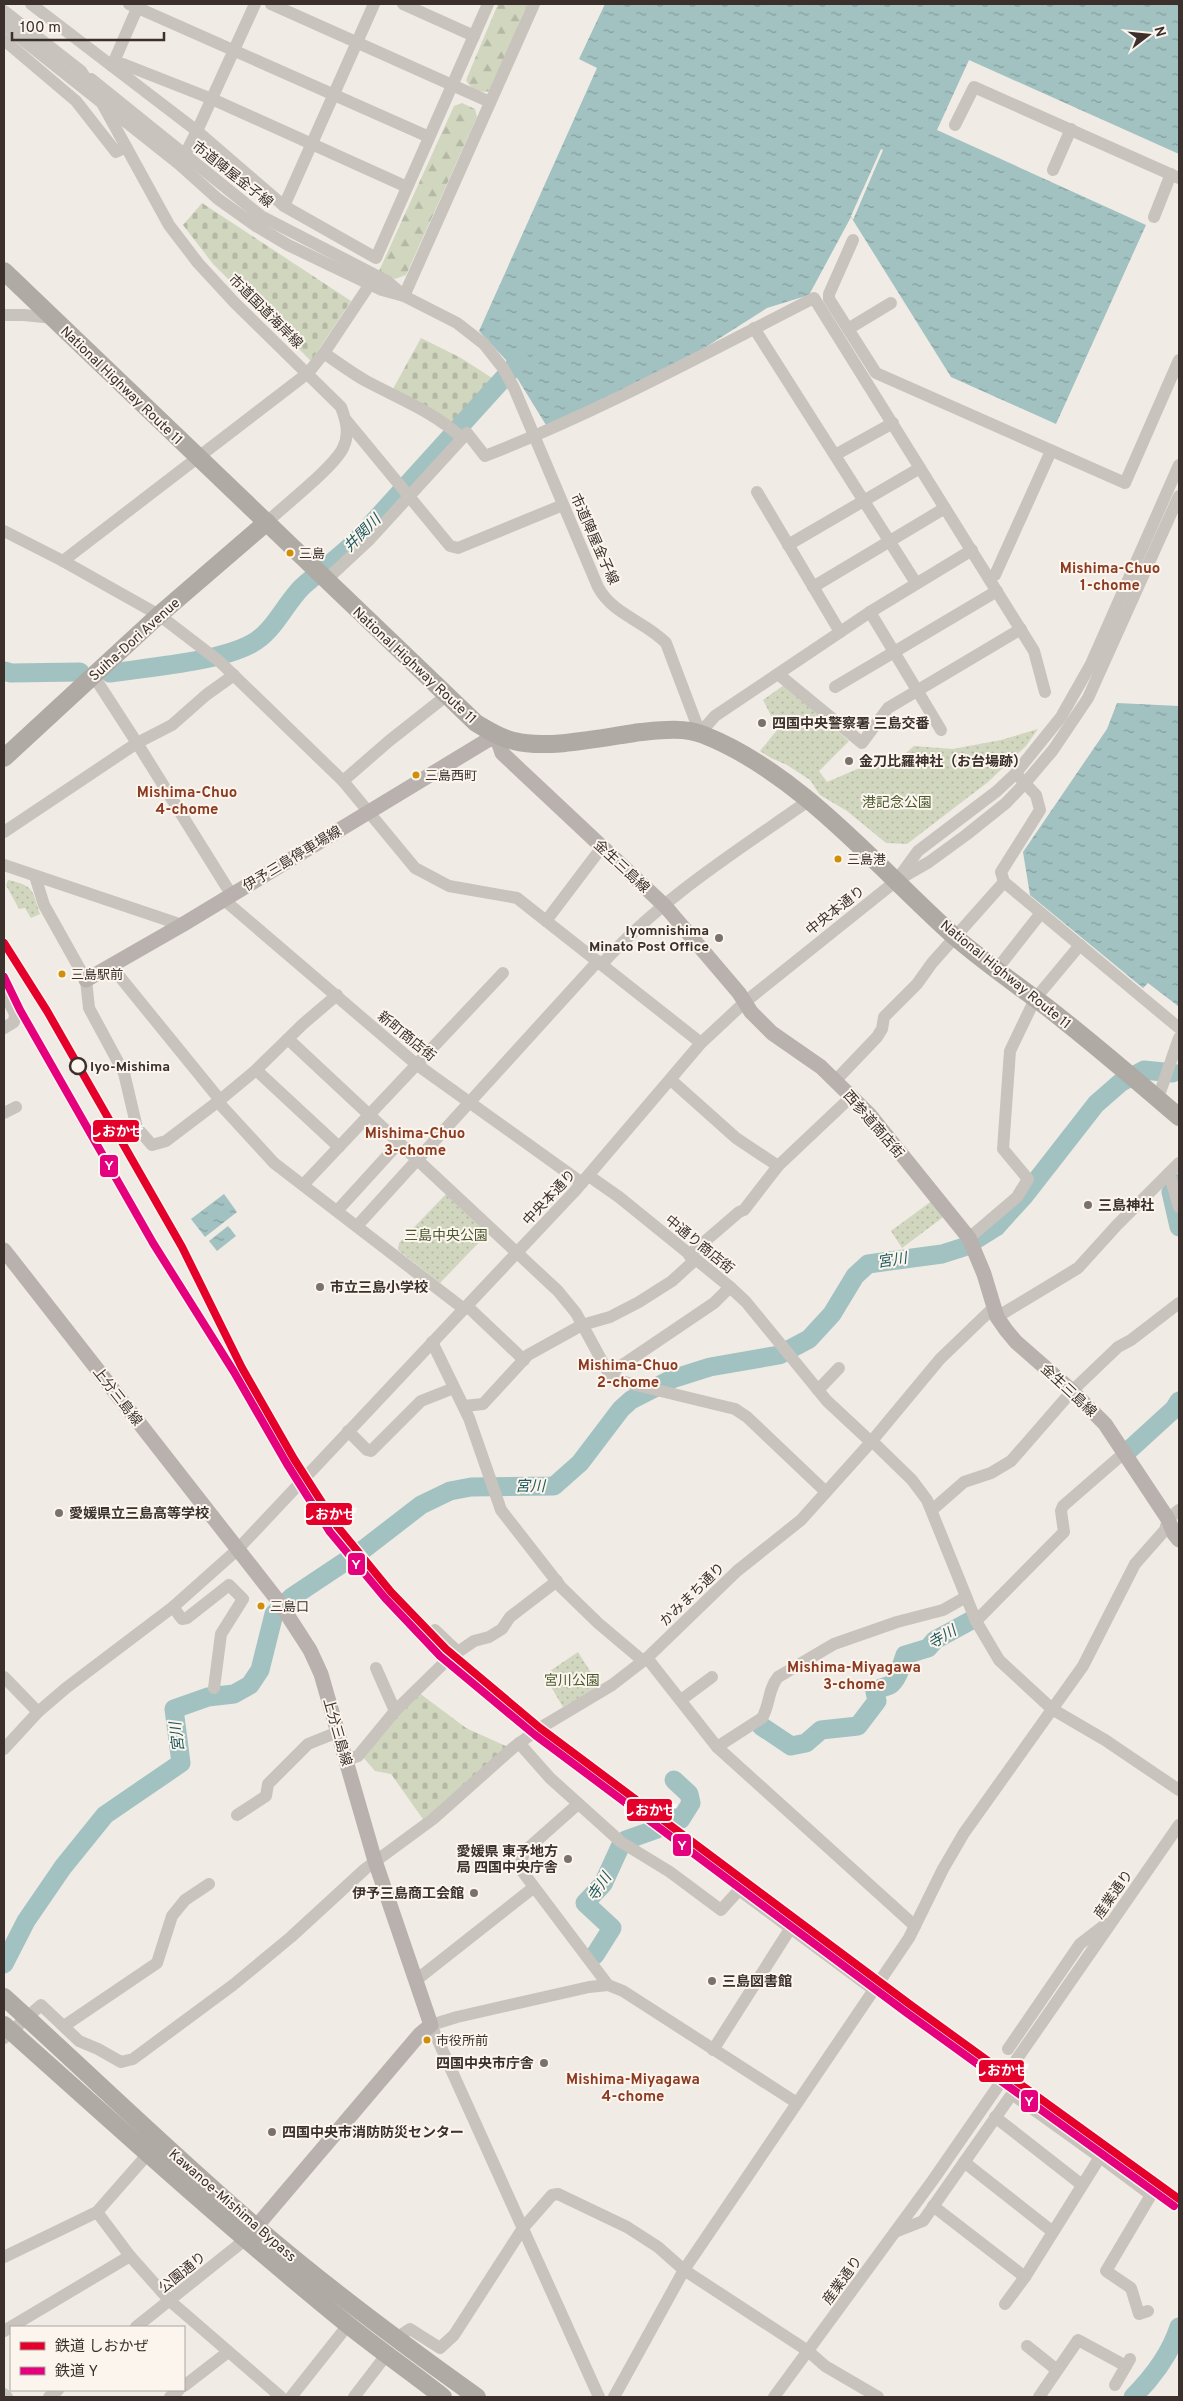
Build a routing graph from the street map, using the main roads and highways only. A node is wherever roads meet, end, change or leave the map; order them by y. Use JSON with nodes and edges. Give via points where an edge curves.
{"nodes":[{"id":1,"x":4,"y":271,"type":"edge"},
{"id":2,"x":267,"y":522,"type":"junction"},
{"id":3,"x":496,"y":734,"type":"junction"},
{"id":4,"x":4,"y":758,"type":"edge"},
{"id":5,"x":86,"y":980,"type":"road end"},
{"id":6,"x":745,"y":1002,"type":"joint"},
{"id":7,"x":1179,"y":1117,"type":"edge"},
{"id":8,"x":972,"y":1243,"type":"joint"},
{"id":9,"x":4,"y":1250,"type":"edge"},
{"id":10,"x":1174,"y":1514,"type":"edge"},
{"id":11,"x":1179,"y":1540,"type":"edge"},
{"id":12,"x":5,"y":1998,"type":"edge"},
{"id":13,"x":6,"y":2032,"type":"edge"},
{"id":14,"x":251,"y":2233,"type":"junction"},
{"id":15,"x":391,"y":2347,"type":"junction"},
{"id":16,"x":443,"y":2397,"type":"edge"},
{"id":17,"x":476,"y":2397,"type":"edge"}],
"edges":[{"from":1,"to":2,"type":"highway","name":"National Highway Route 11"},
{"from":2,"to":3,"type":"highway","name":"National Highway Route 11","via":[[446,696],[476,723]]},
{"from":2,"to":4,"type":"highway","name":"Suiha-Dori Avenue"},
{"from":3,"to":5,"type":"main road","name":"伊予三島停車場線","via":[[182,926]]},
{"from":3,"to":6,"type":"main road","name":"金生三島線","via":[[502,753],[665,906]]},
{"from":3,"to":7,"type":"highway","name":"National Highway Route 11","via":[[514,741],[544,743],[658,730],[700,733],[731,746],[808,801],[955,937],[1154,1092]]},
{"from":6,"to":8,"type":"main road","name":"西参道商店街","via":[[772,1033],[836,1080],[869,1114]]},
{"from":8,"to":10,"type":"main road","name":"金生三島線","via":[[995,1312],[1016,1342],[1105,1424],[1124,1453]]},
{"from":9,"to":14,"type":"main road","name":"上分三島線","via":[[279,1602],[310,1650],[321,1674],[375,1861],[431,2025]]},
{"from":10,"to":11,"type":"main road","name":"金生三島線","via":[[1174,1534]]},
{"from":12,"to":14,"type":"highway","name":"Kawanoe-Mishima Bypass","via":[[165,2146]]},
{"from":13,"to":14,"type":"highway","name":"Kawanoe-Mishima Bypass","via":[[148,2155]]},
{"from":14,"to":15,"type":"highway","name":"Kawanoe-Mishima Bypass"},
{"from":14,"to":15,"type":"highway","name":"Kawanoe-Mishima Bypass","via":[[348,2325]]},
{"from":15,"to":16,"type":"highway","name":"Kawanoe-Mishima Bypass"},
{"from":15,"to":17,"type":"highway","name":"Kawanoe-Mishima Bypass"}]}
